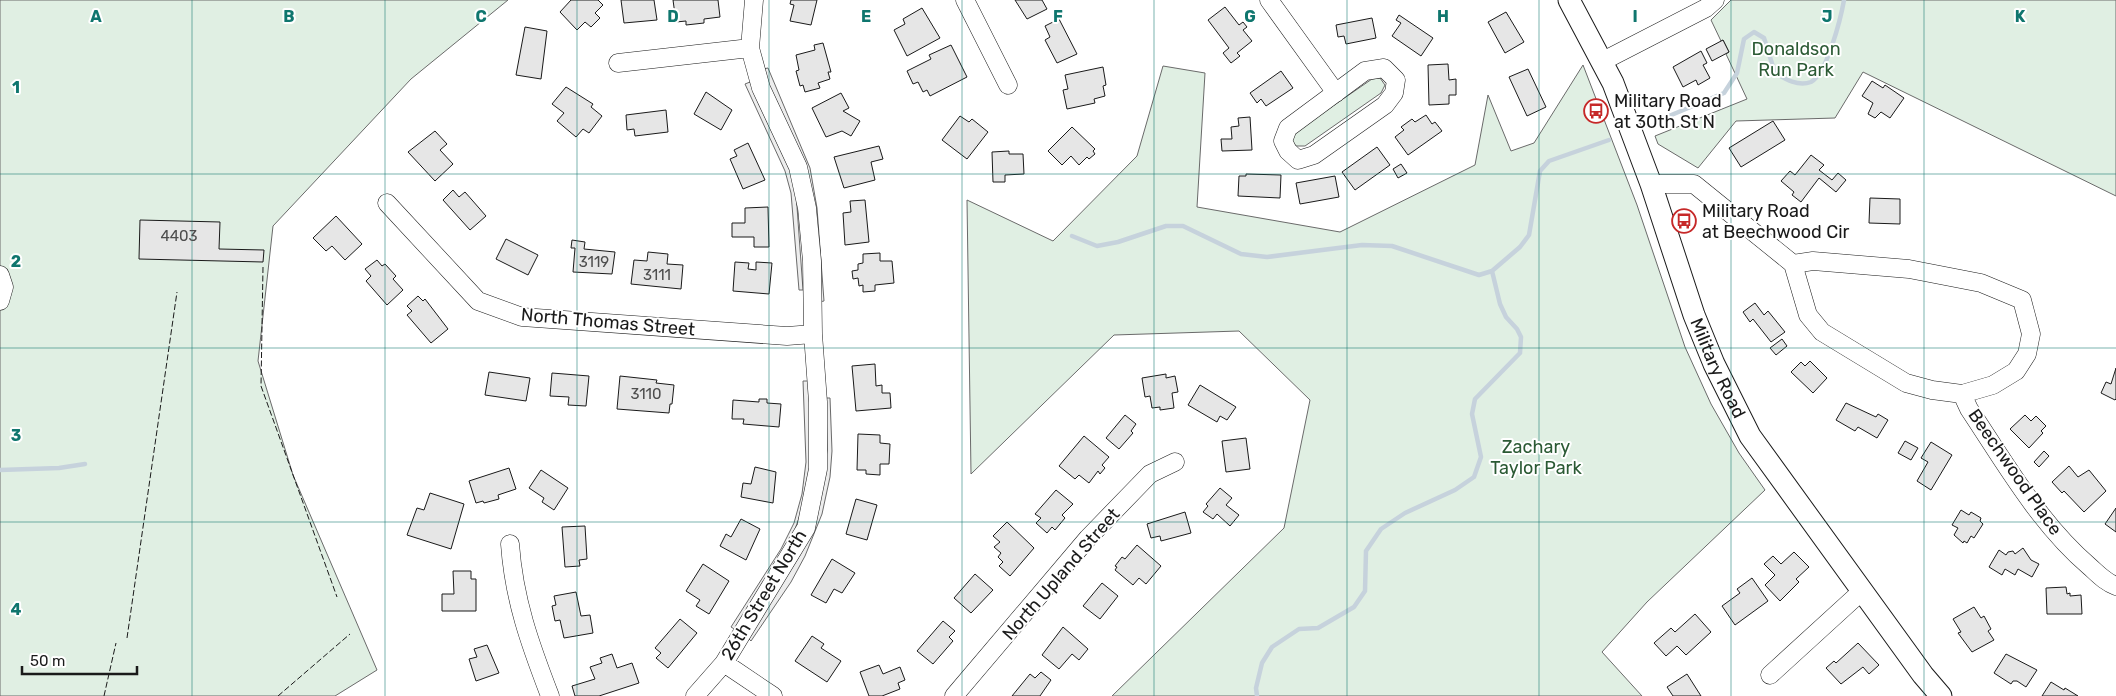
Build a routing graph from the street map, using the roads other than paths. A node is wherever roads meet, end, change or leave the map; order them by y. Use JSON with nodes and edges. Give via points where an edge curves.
{"nodes":[{"id":1,"x":754,"y":0,"type":"edge"},
{"id":2,"x":965,"y":0,"type":"edge"},
{"id":3,"x":1269,"y":0,"type":"edge"},
{"id":4,"x":1569,"y":0,"type":"edge"},
{"id":5,"x":1715,"y":0,"type":"edge"},
{"id":6,"x":750,"y":48,"type":"junction"},
{"id":7,"x":1603,"y":61,"type":"junction"},
{"id":8,"x":618,"y":63,"type":"dead end"},
{"id":9,"x":1008,"y":85,"type":"dead end"},
{"id":10,"x":1336,"y":93,"type":"junction"},
{"id":11,"x":1651,"y":184,"type":"junction"},
{"id":12,"x":387,"y":203,"type":"dead end"},
{"id":13,"x":1793,"y":264,"type":"junction"},
{"id":14,"x":0,"y":275,"type":"edge"},
{"id":15,"x":0,"y":302,"type":"edge"},
{"id":16,"x":813,"y":334,"type":"junction"},
{"id":17,"x":1962,"y":394,"type":"junction"},
{"id":18,"x":1175,"y":462,"type":"dead end"},
{"id":19,"x":510,"y":544,"type":"dead end"},
{"id":20,"x":2116,"y":586,"type":"edge"},
{"id":21,"x":1862,"y":592,"type":"junction"},
{"id":22,"x":724,"y":663,"type":"junction"},
{"id":23,"x":1770,"y":675,"type":"dead end"},
{"id":24,"x":550,"y":696,"type":"edge"},
{"id":25,"x":695,"y":696,"type":"edge"},
{"id":26,"x":773,"y":696,"type":"edge"},
{"id":27,"x":954,"y":696,"type":"edge"},
{"id":28,"x":1941,"y":696,"type":"edge"}],
"edges":[{"from":1,"to":6,"type":"street"},
{"from":2,"to":9,"type":"street"},
{"from":3,"to":10,"type":"street"},
{"from":4,"to":7,"type":"main road","name":"Military Road"},
{"from":5,"to":7,"type":"street","via":[[1706,8]]},
{"from":6,"to":8,"type":"street"},
{"from":6,"to":16,"type":"street","name":"26th Street North","via":[[761,88],[798,167],[807,208],[812,261]]},
{"from":7,"to":11,"type":"main road","name":"Military Road"},
{"from":10,"to":10,"type":"street","via":[[1288,128],[1283,141],[1298,160],[1314,155],[1385,105],[1394,93],[1396,80],[1384,68],[1365,71]]},
{"from":11,"to":13,"type":"street","via":[[1694,184]]},
{"from":11,"to":21,"type":"main road","name":"Military Road","via":[[1694,315],[1750,436]]},
{"from":12,"to":16,"type":"street","name":"North Thomas Street","via":[[478,301],[522,317],[787,336]]},
{"from":13,"to":17,"type":"street","via":[[1808,315],[1822,332],[1906,383]]},
{"from":13,"to":17,"type":"street","via":[[1813,261],[1909,269],[1981,282],[2022,300],[2031,334],[2028,354],[2016,371],[1993,385]]},
{"from":14,"to":15,"type":"street","via":[[4,287]]},
{"from":16,"to":22,"type":"street","name":"26th Street North","via":[[820,450],[806,528]]},
{"from":17,"to":20,"type":"street","name":"Beechwood Place","via":[[2033,504],[2070,550],[2108,583]]},
{"from":18,"to":27,"type":"street","name":"North Upland Street","via":[[1150,474],[1088,538]]},
{"from":19,"to":24,"type":"street","via":[[513,582],[531,648]]},
{"from":21,"to":23,"type":"street"},
{"from":21,"to":28,"type":"main road","name":"Military Road"},
{"from":22,"to":25,"type":"street","name":"26th Street North"},
{"from":22,"to":26,"type":"street"}]}
